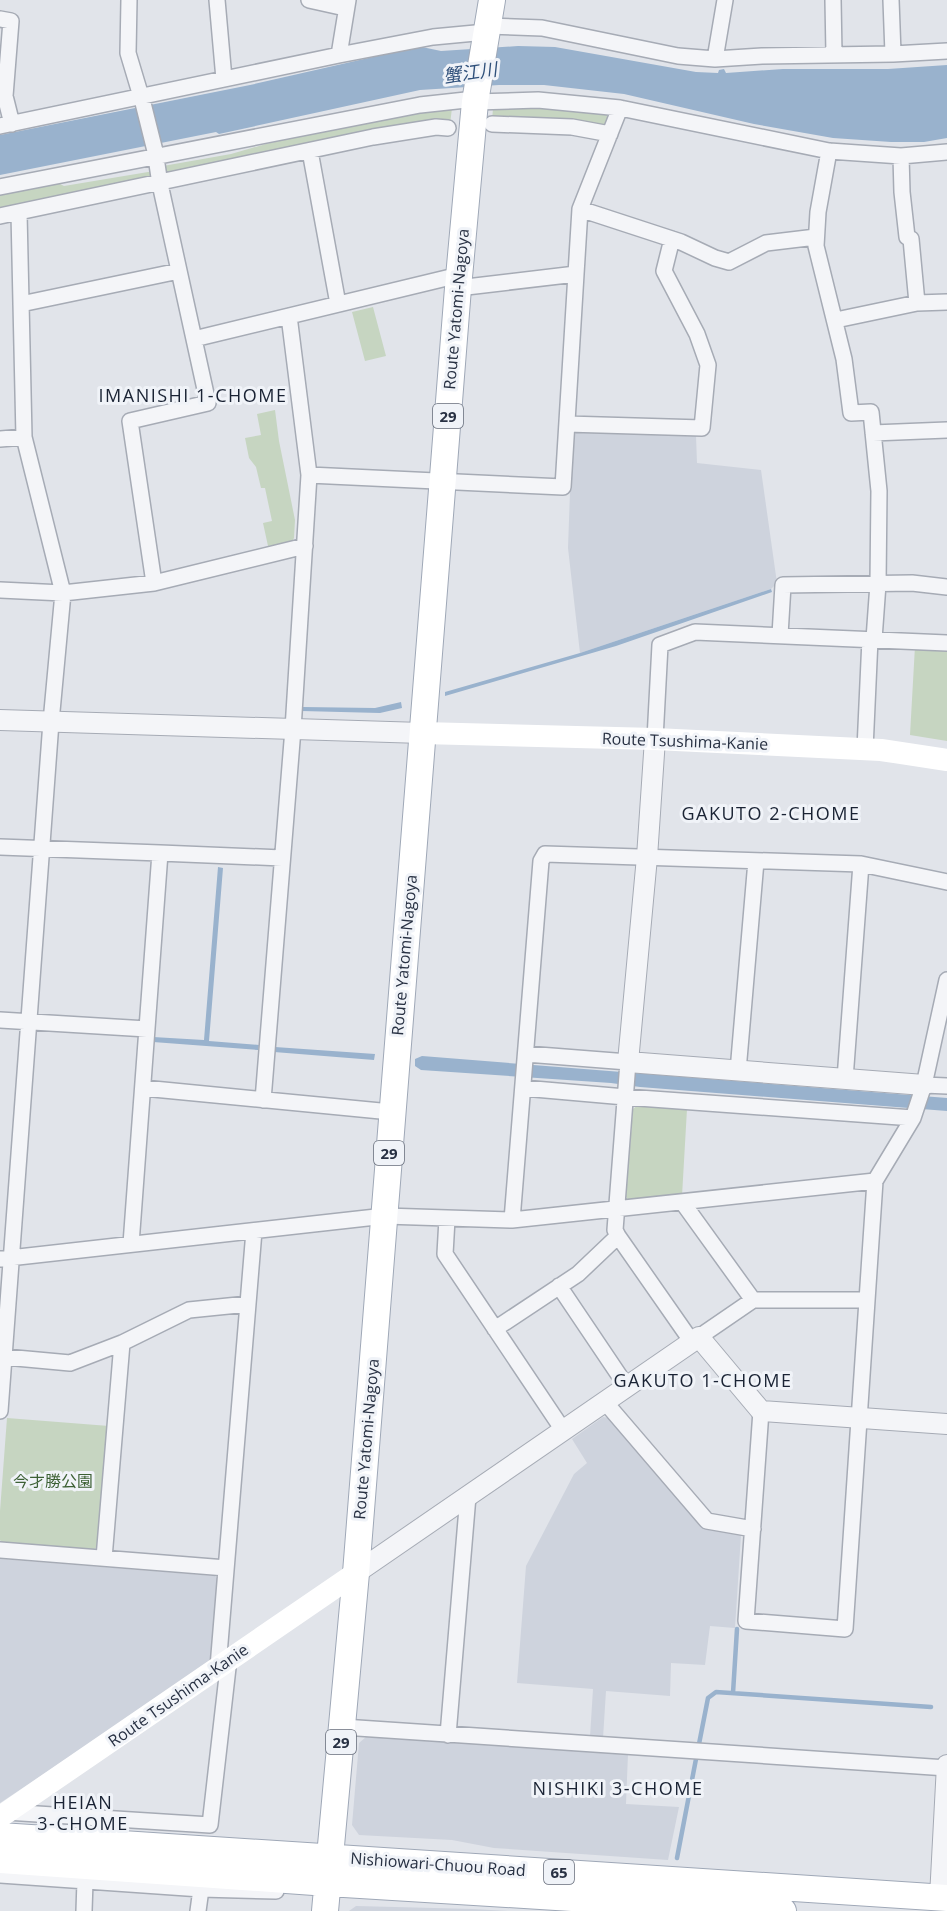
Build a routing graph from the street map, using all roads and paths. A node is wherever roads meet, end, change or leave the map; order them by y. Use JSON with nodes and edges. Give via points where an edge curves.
{"nodes":[{"id":1,"x":129,"y":0,"type":"edge"},
{"id":2,"x":217,"y":0,"type":"edge"},
{"id":3,"x":309,"y":0,"type":"edge"},
{"id":4,"x":492,"y":0,"type":"edge"},
{"id":5,"x":725,"y":0,"type":"edge"},
{"id":6,"x":833,"y":0,"type":"edge"},
{"id":7,"x":891,"y":0,"type":"edge"},
{"id":8,"x":346,"y":4,"type":"edge"},
{"id":9,"x":0,"y":19,"type":"edge"},
{"id":10,"x":486,"y":34,"type":"junction"},
{"id":11,"x":947,"y":51,"type":"edge"},
{"id":12,"x":834,"y":54,"type":"junction"},
{"id":13,"x":894,"y":54,"type":"junction"},
{"id":14,"x":339,"y":55,"type":"junction"},
{"id":15,"x":715,"y":59,"type":"junction"},
{"id":16,"x":224,"y":79,"type":"junction"},
{"id":17,"x":142,"y":99,"type":"junction"},
{"id":18,"x":475,"y":100,"type":"junction"},
{"id":19,"x":620,"y":108,"type":"junction"},
{"id":20,"x":492,"y":124,"type":"dead end"},
{"id":21,"x":6,"y":125,"type":"edge"},
{"id":22,"x":448,"y":128,"type":"dead end"},
{"id":23,"x":610,"y":134,"type":"junction"},
{"id":24,"x":310,"y":151,"type":"junction"},
{"id":25,"x":829,"y":151,"type":"junction"},
{"id":26,"x":947,"y":152,"type":"edge"},
{"id":27,"x":155,"y":154,"type":"junction"},
{"id":28,"x":901,"y":156,"type":"junction"},
{"id":29,"x":160,"y":184,"type":"junction"},
{"id":30,"x":0,"y":187,"type":"edge"},
{"id":31,"x":580,"y":209,"type":"junction"},
{"id":32,"x":19,"y":213,"type":"junction"},
{"id":33,"x":0,"y":216,"type":"edge"},
{"id":34,"x":816,"y":237,"type":"junction"},
{"id":35,"x":672,"y":240,"type":"junction"},
{"id":36,"x":179,"y":271,"type":"junction"},
{"id":37,"x":576,"y":274,"type":"junction"},
{"id":38,"x":458,"y":281,"type":"junction"},
{"id":39,"x":947,"y":302,"type":"edge"},
{"id":40,"x":917,"y":303,"type":"junction"},
{"id":41,"x":21,"y":304,"type":"junction"},
{"id":42,"x":338,"y":304,"type":"junction"},
{"id":43,"x":289,"y":316,"type":"junction"},
{"id":44,"x":836,"y":320,"type":"junction"},
{"id":45,"x":194,"y":339,"type":"junction"},
{"id":46,"x":567,"y":424,"type":"junction"},
{"id":47,"x":947,"y":429,"type":"edge"},
{"id":48,"x":873,"y":433,"type":"junction"},
{"id":49,"x":24,"y":437,"type":"junction"},
{"id":50,"x":0,"y":439,"type":"edge"},
{"id":51,"x":309,"y":475,"type":"junction"},
{"id":52,"x":443,"y":482,"type":"junction"},
{"id":53,"x":305,"y":546,"type":"junction"},
{"id":54,"x":154,"y":583,"type":"junction"},
{"id":55,"x":878,"y":584,"type":"junction"},
{"id":56,"x":947,"y":587,"type":"edge"},
{"id":57,"x":0,"y":591,"type":"edge"},
{"id":58,"x":63,"y":593,"type":"junction"},
{"id":59,"x":780,"y":635,"type":"junction"},
{"id":60,"x":872,"y":639,"type":"junction"},
{"id":61,"x":947,"y":643,"type":"edge"},
{"id":62,"x":0,"y":720,"type":"edge"},
{"id":63,"x":51,"y":722,"type":"junction"},
{"id":64,"x":293,"y":729,"type":"junction"},
{"id":65,"x":422,"y":733,"type":"junction"},
{"id":66,"x":655,"y":739,"type":"junction"},
{"id":67,"x":865,"y":749,"type":"junction"},
{"id":68,"x":947,"y":760,"type":"edge"},
{"id":69,"x":0,"y":847,"type":"edge"},
{"id":70,"x":43,"y":848,"type":"junction"},
{"id":71,"x":160,"y":853,"type":"junction"},
{"id":72,"x":647,"y":857,"type":"junction"},
{"id":73,"x":282,"y":858,"type":"junction"},
{"id":74,"x":756,"y":861,"type":"junction"},
{"id":75,"x":861,"y":864,"type":"junction"},
{"id":76,"x":947,"y":882,"type":"edge"},
{"id":77,"x":947,"y":980,"type":"edge"},
{"id":78,"x":0,"y":1020,"type":"edge"},
{"id":79,"x":28,"y":1021,"type":"junction"},
{"id":80,"x":147,"y":1029,"type":"junction"},
{"id":81,"x":526,"y":1058,"type":"junction"},
{"id":82,"x":628,"y":1066,"type":"junction"},
{"id":83,"x":738,"y":1071,"type":"junction"},
{"id":84,"x":845,"y":1079,"type":"junction"},
{"id":85,"x":523,"y":1085,"type":"junction"},
{"id":86,"x":947,"y":1086,"type":"edge"},
{"id":87,"x":142,"y":1088,"type":"junction"},
{"id":88,"x":922,"y":1089,"type":"junction"},
{"id":89,"x":625,"y":1092,"type":"junction"},
{"id":90,"x":263,"y":1100,"type":"junction"},
{"id":91,"x":391,"y":1112,"type":"junction"},
{"id":92,"x":914,"y":1114,"type":"junction"},
{"id":93,"x":875,"y":1181,"type":"junction"},
{"id":94,"x":683,"y":1203,"type":"junction"},
{"id":95,"x":616,"y":1209,"type":"junction"},
{"id":96,"x":385,"y":1216,"type":"junction"},
{"id":97,"x":447,"y":1219,"type":"junction"},
{"id":98,"x":512,"y":1220,"type":"junction"},
{"id":99,"x":254,"y":1231,"type":"junction"},
{"id":100,"x":618,"y":1236,"type":"junction"},
{"id":101,"x":130,"y":1244,"type":"junction"},
{"id":102,"x":5,"y":1258,"type":"edge"},
{"id":103,"x":559,"y":1286,"type":"junction"},
{"id":104,"x":753,"y":1300,"type":"junction"},
{"id":105,"x":867,"y":1300,"type":"junction"},
{"id":106,"x":248,"y":1304,"type":"junction"},
{"id":107,"x":495,"y":1329,"type":"junction"},
{"id":108,"x":695,"y":1340,"type":"junction"},
{"id":109,"x":122,"y":1343,"type":"junction"},
{"id":110,"x":5,"y":1357,"type":"junction"},
{"id":111,"x":627,"y":1387,"type":"junction"},
{"id":112,"x":605,"y":1402,"type":"junction"},
{"id":113,"x":0,"y":1410,"type":"edge"},
{"id":114,"x":760,"y":1411,"type":"junction"},
{"id":115,"x":859,"y":1418,"type":"junction"},
{"id":116,"x":947,"y":1424,"type":"edge"},
{"id":117,"x":563,"y":1430,"type":"junction"},
{"id":118,"x":468,"y":1496,"type":"junction"},
{"id":119,"x":753,"y":1529,"type":"junction"},
{"id":120,"x":0,"y":1550,"type":"edge"},
{"id":121,"x":104,"y":1558,"type":"junction"},
{"id":122,"x":226,"y":1568,"type":"junction"},
{"id":123,"x":356,"y":1573,"type":"junction"},
{"id":124,"x":223,"y":1663,"type":"junction"},
{"id":125,"x":343,"y":1727,"type":"junction"},
{"id":126,"x":448,"y":1734,"type":"junction"},
{"id":127,"x":947,"y":1767,"type":"edge"},
{"id":128,"x":2,"y":1813,"type":"edge"},
{"id":129,"x":0,"y":1836,"type":"edge"},
{"id":130,"x":331,"y":1857,"type":"junction"},
{"id":131,"x":170,"y":1859,"type":"junction"},
{"id":132,"x":0,"y":1860,"type":"edge"},
{"id":133,"x":0,"y":1875,"type":"edge"},
{"id":134,"x":85,"y":1881,"type":"junction"},
{"id":135,"x":201,"y":1889,"type":"junction"},
{"id":136,"x":327,"y":1896,"type":"edge"},
{"id":137,"x":943,"y":1898,"type":"edge"},
{"id":138,"x":84,"y":1911,"type":"edge"},
{"id":139,"x":198,"y":1911,"type":"edge"},
{"id":140,"x":783,"y":1911,"type":"edge"}],
"edges":[{"from":1,"to":17,"type":"street","via":[[128,53]]},
{"from":2,"to":16,"type":"street"},
{"from":3,"to":8,"type":"street"},
{"from":4,"to":10,"type":"main road","name":"Route Yatomi-Nagoya","number":"29"},
{"from":5,"to":15,"type":"street"},
{"from":6,"to":12,"type":"street"},
{"from":7,"to":13,"type":"street"},
{"from":8,"to":14,"type":"street"},
{"from":9,"to":21,"type":"street","via":[[11,21]]},
{"from":10,"to":14,"type":"street","via":[[433,37]]},
{"from":10,"to":15,"type":"street","via":[[543,28],[678,56]]},
{"from":10,"to":18,"type":"main road","name":"Route Yatomi-Nagoya","number":"29"},
{"from":11,"to":13,"type":"street"},
{"from":12,"to":13,"type":"street"},
{"from":12,"to":15,"type":"street"},
{"from":14,"to":16,"type":"street"},
{"from":16,"to":17,"type":"street"},
{"from":17,"to":21,"type":"street"},
{"from":17,"to":27,"type":"street"},
{"from":18,"to":19,"type":"street","via":[[538,100]]},
{"from":18,"to":27,"type":"street","via":[[420,105]]},
{"from":18,"to":38,"type":"main road","name":"Route Yatomi-Nagoya","number":"29"},
{"from":19,"to":23,"type":"street"},
{"from":19,"to":25,"type":"street"},
{"from":20,"to":23,"type":"street"},
{"from":22,"to":24,"type":"street","via":[[373,137]]},
{"from":23,"to":31,"type":"street"},
{"from":24,"to":29,"type":"street"},
{"from":24,"to":42,"type":"street"},
{"from":25,"to":28,"type":"street"},
{"from":25,"to":34,"type":"street"},
{"from":26,"to":28,"type":"street"},
{"from":27,"to":29,"type":"street"},
{"from":27,"to":30,"type":"street"},
{"from":28,"to":40,"type":"street"},
{"from":29,"to":32,"type":"street"},
{"from":29,"to":36,"type":"street"},
{"from":31,"to":35,"type":"street"},
{"from":31,"to":37,"type":"street"},
{"from":32,"to":33,"type":"street"},
{"from":32,"to":41,"type":"street"},
{"from":34,"to":35,"type":"street","via":[[766,243],[729,262]]},
{"from":34,"to":44,"type":"street"},
{"from":35,"to":46,"type":"street","via":[[664,271],[697,334],[708,365],[702,428]]},
{"from":36,"to":41,"type":"street"},
{"from":36,"to":45,"type":"street"},
{"from":37,"to":38,"type":"street"},
{"from":37,"to":46,"type":"street"},
{"from":38,"to":42,"type":"street"},
{"from":38,"to":52,"type":"main road","name":"Route Yatomi-Nagoya","number":"29"},
{"from":39,"to":40,"type":"street"},
{"from":40,"to":44,"type":"street"},
{"from":41,"to":49,"type":"street"},
{"from":42,"to":43,"type":"street"},
{"from":43,"to":45,"type":"street"},
{"from":43,"to":51,"type":"street"},
{"from":44,"to":48,"type":"street","via":[[851,413],[871,412]]},
{"from":45,"to":54,"type":"street","via":[[208,403],[130,421]]},
{"from":46,"to":52,"type":"street","via":[[563,487]]},
{"from":47,"to":48,"type":"street"},
{"from":48,"to":55,"type":"street","via":[[879,491]]},
{"from":49,"to":50,"type":"street"},
{"from":49,"to":58,"type":"street"},
{"from":51,"to":52,"type":"street"},
{"from":51,"to":53,"type":"street"},
{"from":52,"to":65,"type":"main road","name":"Route Yatomi-Nagoya","number":"29"},
{"from":53,"to":54,"type":"street"},
{"from":53,"to":64,"type":"street"},
{"from":54,"to":58,"type":"street"},
{"from":55,"to":56,"type":"street"},
{"from":55,"to":59,"type":"street","via":[[783,585]]},
{"from":55,"to":60,"type":"street"},
{"from":57,"to":58,"type":"street"},
{"from":58,"to":63,"type":"street"},
{"from":59,"to":60,"type":"street"},
{"from":59,"to":66,"type":"street","via":[[695,632],[660,645]]},
{"from":60,"to":61,"type":"street"},
{"from":60,"to":67,"type":"street"},
{"from":62,"to":63,"type":"street"},
{"from":63,"to":64,"type":"street"},
{"from":63,"to":70,"type":"street"},
{"from":64,"to":65,"type":"street"},
{"from":64,"to":73,"type":"street"},
{"from":65,"to":66,"type":"main road","name":"Route Tsushima-Kanie"},
{"from":65,"to":91,"type":"main road","name":"Route Yatomi-Nagoya","number":"29"},
{"from":66,"to":67,"type":"main road","name":"Route Tsushima-Kanie"},
{"from":66,"to":72,"type":"street"},
{"from":67,"to":68,"type":"main road","name":"Route Tsushima-Kanie"},
{"from":69,"to":70,"type":"street"},
{"from":70,"to":71,"type":"street"},
{"from":70,"to":79,"type":"street"},
{"from":71,"to":73,"type":"street"},
{"from":71,"to":80,"type":"street"},
{"from":72,"to":74,"type":"street"},
{"from":72,"to":81,"type":"street","via":[[545,854],[541,861]]},
{"from":72,"to":82,"type":"street"},
{"from":73,"to":90,"type":"street"},
{"from":74,"to":75,"type":"street"},
{"from":74,"to":83,"type":"street"},
{"from":75,"to":76,"type":"street"},
{"from":75,"to":84,"type":"street"},
{"from":77,"to":88,"type":"street"},
{"from":78,"to":79,"type":"street"},
{"from":79,"to":80,"type":"street"},
{"from":79,"to":102,"type":"street"},
{"from":80,"to":87,"type":"street"},
{"from":81,"to":82,"type":"street"},
{"from":81,"to":85,"type":"street"},
{"from":82,"to":83,"type":"street"},
{"from":82,"to":89,"type":"street"},
{"from":83,"to":84,"type":"street"},
{"from":84,"to":88,"type":"street"},
{"from":85,"to":89,"type":"street"},
{"from":85,"to":98,"type":"street"},
{"from":86,"to":88,"type":"street"},
{"from":87,"to":90,"type":"street"},
{"from":87,"to":101,"type":"street"},
{"from":88,"to":92,"type":"street"},
{"from":89,"to":92,"type":"street"},
{"from":89,"to":95,"type":"street"},
{"from":90,"to":91,"type":"street"},
{"from":91,"to":96,"type":"main road","name":"Route Yatomi-Nagoya","number":"29"},
{"from":92,"to":93,"type":"street"},
{"from":93,"to":94,"type":"street"},
{"from":93,"to":105,"type":"street"},
{"from":94,"to":95,"type":"street"},
{"from":94,"to":104,"type":"street"},
{"from":95,"to":98,"type":"street"},
{"from":95,"to":100,"type":"street"},
{"from":96,"to":97,"type":"street"},
{"from":96,"to":99,"type":"street"},
{"from":96,"to":123,"type":"main road","name":"Route Yatomi-Nagoya","number":"29"},
{"from":97,"to":98,"type":"street"},
{"from":97,"to":107,"type":"street","via":[[445,1254]]},
{"from":99,"to":101,"type":"street"},
{"from":99,"to":106,"type":"street"},
{"from":100,"to":103,"type":"street","via":[[578,1274]]},
{"from":100,"to":108,"type":"street"},
{"from":101,"to":102,"type":"street"},
{"from":102,"to":110,"type":"street"},
{"from":103,"to":107,"type":"street"},
{"from":103,"to":111,"type":"street"},
{"from":104,"to":105,"type":"street"},
{"from":104,"to":108,"type":"street"},
{"from":105,"to":115,"type":"street"},
{"from":106,"to":109,"type":"street","via":[[189,1310]]},
{"from":106,"to":122,"type":"street"},
{"from":107,"to":117,"type":"street"},
{"from":108,"to":111,"type":"street"},
{"from":108,"to":114,"type":"street"},
{"from":109,"to":110,"type":"street","via":[[70,1363]]},
{"from":109,"to":121,"type":"street"},
{"from":110,"to":113,"type":"street"},
{"from":111,"to":112,"type":"street"},
{"from":112,"to":117,"type":"street"},
{"from":112,"to":119,"type":"street","via":[[707,1521]]},
{"from":114,"to":115,"type":"street"},
{"from":114,"to":119,"type":"street"},
{"from":115,"to":116,"type":"street"},
{"from":115,"to":119,"type":"street","via":[[845,1629],[746,1621]]},
{"from":117,"to":118,"type":"street"},
{"from":118,"to":123,"type":"street"},
{"from":118,"to":126,"type":"street"},
{"from":120,"to":121,"type":"street"},
{"from":121,"to":122,"type":"street"},
{"from":122,"to":124,"type":"street"},
{"from":123,"to":124,"type":"main road","name":"Route Tsushima-Kanie"},
{"from":123,"to":125,"type":"main road","name":"Route Yatomi-Nagoya","number":"29"},
{"from":124,"to":128,"type":"main road","name":"Route Tsushima-Kanie"},
{"from":124,"to":128,"type":"street","via":[[210,1825]]},
{"from":125,"to":126,"type":"street"},
{"from":125,"to":130,"type":"main road","name":"Route Yatomi-Nagoya","number":"29"},
{"from":126,"to":127,"type":"street"},
{"from":127,"to":137,"type":"street"},
{"from":129,"to":131,"type":"main road","name":"Nishiowari-Chuou Road","number":"65"},
{"from":130,"to":131,"type":"main road","name":"Nishiowari-Chuou Road","number":"65"},
{"from":130,"to":136,"type":"main road","name":"Route Yatomi-Nagoya","number":"29"},
{"from":130,"to":137,"type":"main road","name":"Nishiowari-Chuou Road","number":"65"},
{"from":131,"to":132,"type":"main road","name":"Nishiowari-Chuou Road","number":"65"},
{"from":131,"to":136,"type":"main road","name":"Nishiowari-Chuou Road","number":"65"},
{"from":133,"to":134,"type":"street"},
{"from":134,"to":135,"type":"street"},
{"from":134,"to":138,"type":"street"},
{"from":135,"to":136,"type":"street"},
{"from":135,"to":139,"type":"street"},
{"from":136,"to":140,"type":"main road","name":"Nishiowari-Chuou Road","number":"65"}]}
